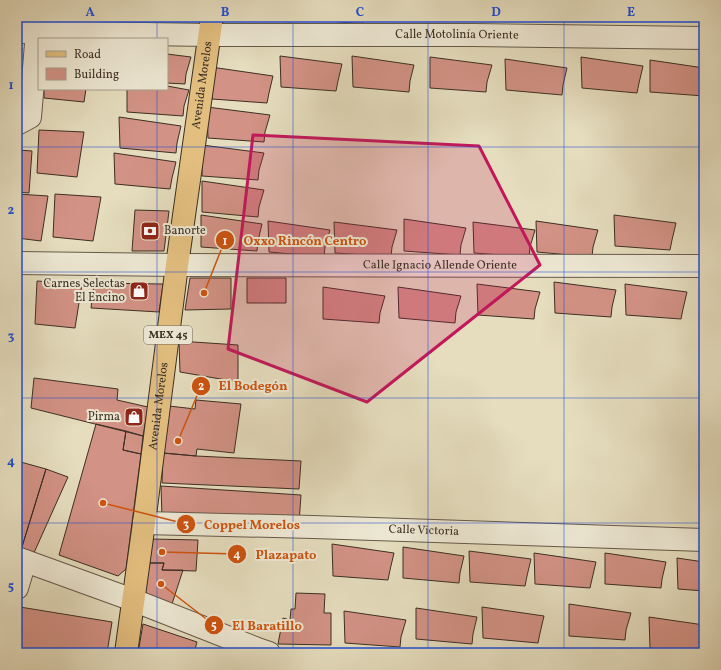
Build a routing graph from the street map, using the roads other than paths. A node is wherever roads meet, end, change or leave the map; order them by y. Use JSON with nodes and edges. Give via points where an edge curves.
{"nodes":[{"id":1,"x":211,"y":26,"type":"edge"},
{"id":2,"x":27,"y":32,"type":"edge"},
{"id":3,"x":704,"y":38,"type":"edge"},
{"id":4,"x":17,"y":124,"type":"edge"},
{"id":5,"x":17,"y":263,"type":"edge"},
{"id":6,"x":177,"y":265,"type":"junction"},
{"id":7,"x":704,"y":266,"type":"edge"},
{"id":8,"x":144,"y":523,"type":"junction"},
{"id":9,"x":704,"y":540,"type":"edge"},
{"id":10,"x":21,"y":560,"type":"edge"},
{"id":11,"x":17,"y":588,"type":"edge"},
{"id":12,"x":133,"y":600,"type":"junction"},
{"id":13,"x":126,"y":653,"type":"edge"},
{"id":14,"x":269,"y":653,"type":"edge"}],
"edges":[{"from":1,"to":2,"type":"street","name":"Calle Motolinía Oriente"},
{"from":1,"to":3,"type":"street","name":"Calle Motolinía Oriente","via":[[473,35]]},
{"from":1,"to":6,"type":"main road","name":"Avenida Morelos","number":"MEX 45"},
{"from":2,"to":4,"type":"street","via":[[30,117]]},
{"from":5,"to":6,"type":"street","name":"Calle Ignacio Allende Oriente"},
{"from":6,"to":7,"type":"street","name":"Calle Ignacio Allende Oriente"},
{"from":6,"to":8,"type":"main road","name":"Avenida Morelos","number":"MEX 45"},
{"from":8,"to":9,"type":"street","name":"Calle Victoria"},
{"from":8,"to":12,"type":"main road","name":"Avenida Morelos","number":"MEX 45"},
{"from":10,"to":11,"type":"street"},
{"from":10,"to":12,"type":"street"},
{"from":12,"to":13,"type":"main road","name":"Avenida Morelos","number":"MEX 45"},
{"from":12,"to":14,"type":"street"}]}
